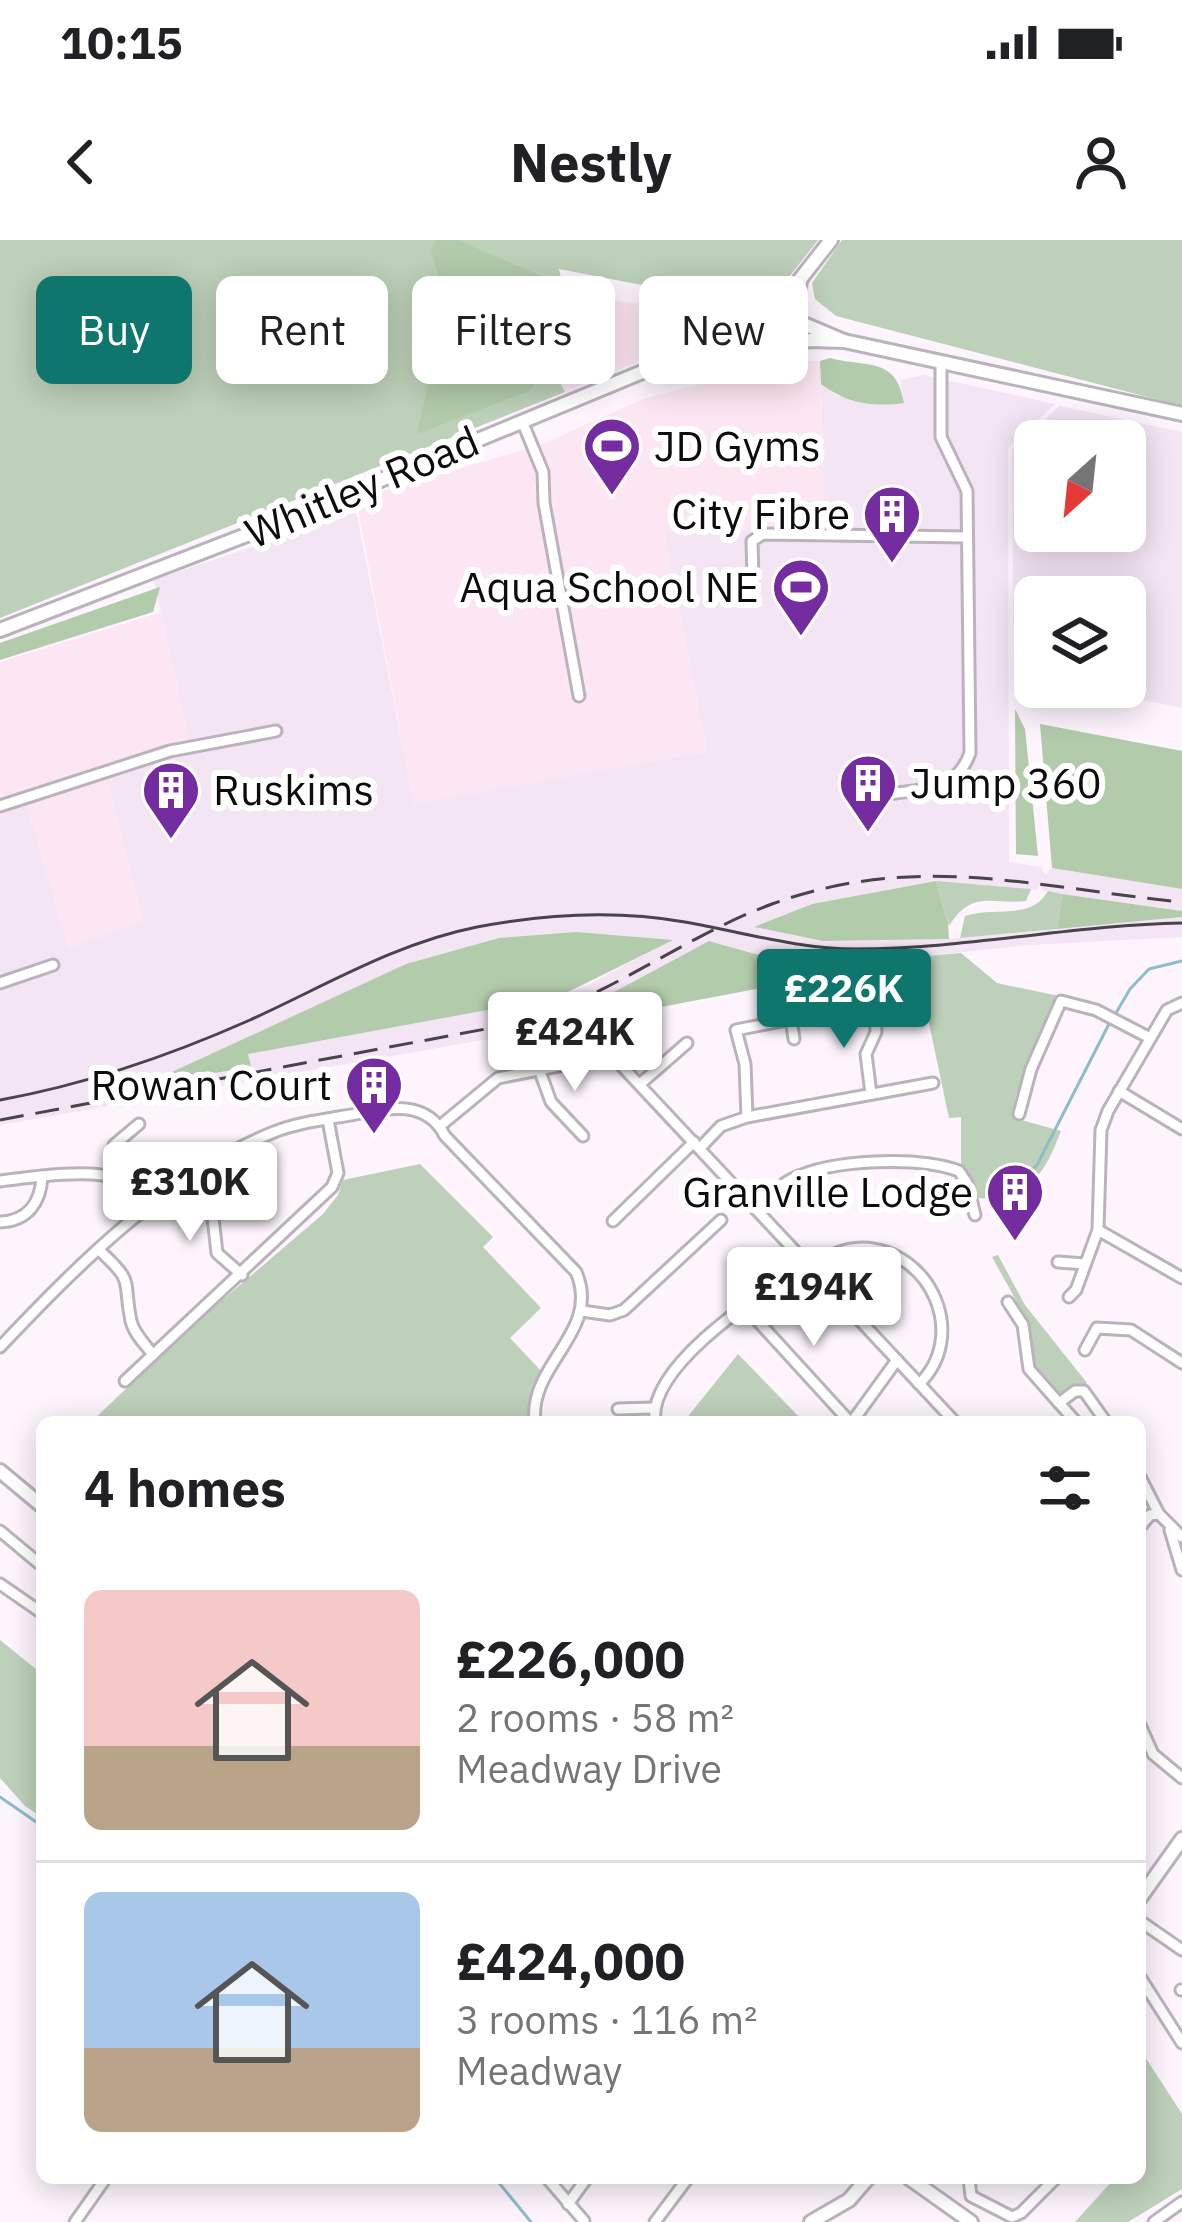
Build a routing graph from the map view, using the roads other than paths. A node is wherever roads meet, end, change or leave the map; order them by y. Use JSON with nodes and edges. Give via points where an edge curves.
{"nodes":[{"id":1,"x":831,"y":240,"type":"edge"},
{"id":2,"x":803,"y":276,"type":"edge"},
{"id":3,"x":808,"y":324,"type":"edge"},
{"id":4,"x":844,"y":341,"type":"junction"},
{"id":5,"x":808,"y":342,"type":"edge"},
{"id":6,"x":941,"y":362,"type":"junction"},
{"id":7,"x":639,"y":373,"type":"edge"},
{"id":8,"x":1182,"y":414,"type":"edge"},
{"id":9,"x":522,"y":421,"type":"junction"},
{"id":10,"x":966,"y":537,"type":"junction"},
{"id":11,"x":753,"y":580,"type":"dead end"},
{"id":12,"x":0,"y":630,"type":"edge"},
{"id":13,"x":579,"y":696,"type":"dead end"},
{"id":14,"x":276,"y":731,"type":"dead end"},
{"id":15,"x":888,"y":794,"type":"dead end"},
{"id":16,"x":0,"y":806,"type":"edge"},
{"id":17,"x":53,"y":965,"type":"dead end"},
{"id":18,"x":0,"y":983,"type":"edge"},
{"id":19,"x":888,"y":999,"type":"dead end"},
{"id":20,"x":862,"y":1003,"type":"dead end"},
{"id":21,"x":1182,"y":1003,"type":"edge"},
{"id":22,"x":875,"y":1007,"type":"junction"},
{"id":23,"x":807,"y":1016,"type":"dead end"},
{"id":24,"x":791,"y":1019,"type":"junction"},
{"id":25,"x":1150,"y":1038,"type":"junction"},
{"id":26,"x":794,"y":1039,"type":"dead end"},
{"id":27,"x":687,"y":1043,"type":"dead end"},
{"id":28,"x":539,"y":1069,"type":"junction"},
{"id":29,"x":933,"y":1083,"type":"dead end"},
{"id":30,"x":640,"y":1084,"type":"junction"},
{"id":31,"x":1119,"y":1091,"type":"junction"},
{"id":32,"x":871,"y":1094,"type":"junction"},
{"id":33,"x":1019,"y":1114,"type":"dead end"},
{"id":34,"x":747,"y":1117,"type":"junction"},
{"id":35,"x":328,"y":1120,"type":"junction"},
{"id":36,"x":139,"y":1124,"type":"dead end"},
{"id":37,"x":440,"y":1126,"type":"junction"},
{"id":38,"x":1182,"y":1129,"type":"edge"},
{"id":39,"x":583,"y":1136,"type":"dead end"},
{"id":40,"x":697,"y":1145,"type":"junction"},
{"id":41,"x":42,"y":1176,"type":"junction"},
{"id":42,"x":185,"y":1176,"type":"junction"},
{"id":43,"x":110,"y":1177,"type":"junction"},
{"id":44,"x":0,"y":1180,"type":"edge"},
{"id":45,"x":147,"y":1206,"type":"junction"},
{"id":46,"x":757,"y":1210,"type":"junction"},
{"id":47,"x":975,"y":1214,"type":"dead end"},
{"id":48,"x":721,"y":1220,"type":"dead end"},
{"id":49,"x":613,"y":1221,"type":"dead end"},
{"id":50,"x":0,"y":1222,"type":"edge"},
{"id":51,"x":1098,"y":1230,"type":"junction"},
{"id":52,"x":100,"y":1251,"type":"junction"},
{"id":53,"x":1058,"y":1262,"type":"dead end"},
{"id":54,"x":1085,"y":1264,"type":"junction"},
{"id":55,"x":808,"y":1265,"type":"junction"},
{"id":56,"x":242,"y":1275,"type":"junction"},
{"id":57,"x":1182,"y":1278,"type":"edge"},
{"id":58,"x":1069,"y":1297,"type":"dead end"},
{"id":59,"x":1008,"y":1302,"type":"dead end"},
{"id":60,"x":743,"y":1306,"type":"junction"},
{"id":61,"x":582,"y":1311,"type":"junction"},
{"id":62,"x":0,"y":1347,"type":"edge"},
{"id":63,"x":1085,"y":1350,"type":"dead end"},
{"id":64,"x":153,"y":1355,"type":"junction"},
{"id":65,"x":898,"y":1360,"type":"junction"},
{"id":66,"x":1182,"y":1364,"type":"edge"},
{"id":67,"x":124,"y":1381,"type":"dead end"},
{"id":68,"x":919,"y":1384,"type":"junction"},
{"id":69,"x":1059,"y":1403,"type":"junction"},
{"id":70,"x":653,"y":1408,"type":"junction"},
{"id":71,"x":618,"y":1409,"type":"dead end"},
{"id":72,"x":535,"y":1416,"type":"edge"},
{"id":73,"x":654,"y":1416,"type":"edge"},
{"id":74,"x":845,"y":1416,"type":"edge"},
{"id":75,"x":856,"y":1416,"type":"edge"},
{"id":76,"x":949,"y":1416,"type":"edge"},
{"id":77,"x":1074,"y":1416,"type":"edge"},
{"id":78,"x":1102,"y":1416,"type":"edge"},
{"id":79,"x":0,"y":1472,"type":"edge"},
{"id":80,"x":1146,"y":1489,"type":"edge"},
{"id":81,"x":36,"y":1501,"type":"edge"},
{"id":82,"x":1159,"y":1514,"type":"junction"},
{"id":83,"x":1146,"y":1520,"type":"edge"},
{"id":84,"x":1169,"y":1528,"type":"junction"},
{"id":85,"x":0,"y":1531,"type":"edge"},
{"id":86,"x":1182,"y":1537,"type":"edge"},
{"id":87,"x":36,"y":1561,"type":"edge"},
{"id":88,"x":1182,"y":1570,"type":"edge"},
{"id":89,"x":0,"y":1584,"type":"edge"},
{"id":90,"x":34,"y":1614,"type":"edge"},
{"id":91,"x":1146,"y":1738,"type":"edge"},
{"id":92,"x":1153,"y":1754,"type":"junction"},
{"id":93,"x":1146,"y":1755,"type":"edge"},
{"id":94,"x":1182,"y":1778,"type":"edge"},
{"id":95,"x":1182,"y":1839,"type":"edge"},
{"id":96,"x":1146,"y":1890,"type":"edge"},
{"id":97,"x":1146,"y":1925,"type":"edge"},
{"id":98,"x":1182,"y":1950,"type":"edge"},
{"id":99,"x":1146,"y":1985,"type":"edge"},
{"id":100,"x":1177,"y":2025,"type":"edge"},
{"id":101,"x":1182,"y":2043,"type":"edge"},
{"id":102,"x":101,"y":2184,"type":"edge"},
{"id":103,"x":552,"y":2184,"type":"edge"},
{"id":104,"x":583,"y":2184,"type":"edge"},
{"id":105,"x":684,"y":2184,"type":"edge"},
{"id":106,"x":863,"y":2184,"type":"edge"},
{"id":107,"x":970,"y":2184,"type":"edge"},
{"id":108,"x":1050,"y":2184,"type":"edge"},
{"id":109,"x":927,"y":2185,"type":"edge"},
{"id":110,"x":1182,"y":2202,"type":"edge"},
{"id":111,"x":568,"y":2204,"type":"junction"},
{"id":112,"x":1008,"y":2219,"type":"edge"},
{"id":113,"x":72,"y":2221,"type":"edge"},
{"id":114,"x":584,"y":2222,"type":"edge"},
{"id":115,"x":655,"y":2222,"type":"edge"},
{"id":116,"x":811,"y":2222,"type":"edge"},
{"id":117,"x":971,"y":2222,"type":"edge"},
{"id":118,"x":1154,"y":2222,"type":"edge"}],
"edges":[{"from":1,"to":2,"type":"main road","name":"Whitley Road"},
{"from":3,"to":4,"type":"main road"},
{"from":4,"to":5,"type":"main road"},
{"from":4,"to":6,"type":"main road"},
{"from":6,"to":8,"type":"main road"},
{"from":6,"to":10,"type":"street","via":[[941,437],[966,483]]},
{"from":7,"to":9,"type":"main road","name":"Whitley Road"},
{"from":9,"to":12,"type":"main road","name":"Whitley Road"},
{"from":9,"to":13,"type":"street","via":[[543,472]]},
{"from":10,"to":11,"type":"street","via":[[763,534],[752,542]]},
{"from":10,"to":15,"type":"street","via":[[970,753],[944,787]]},
{"from":14,"to":16,"type":"street","via":[[170,752]]},
{"from":17,"to":18,"type":"street"},
{"from":19,"to":22,"type":"street"},
{"from":20,"to":22,"type":"street"},
{"from":21,"to":25,"type":"street","via":[[1167,1010]]},
{"from":22,"to":32,"type":"street","via":[[866,1054]]},
{"from":23,"to":24,"type":"street"},
{"from":24,"to":26,"type":"street"},
{"from":24,"to":34,"type":"street","via":[[736,1030]]},
{"from":25,"to":31,"type":"street"},
{"from":25,"to":33,"type":"street","via":[[1061,1001]]},
{"from":27,"to":30,"type":"street"},
{"from":28,"to":30,"type":"street","via":[[605,1057]]},
{"from":28,"to":37,"type":"street","via":[[498,1078]]},
{"from":28,"to":39,"type":"street","via":[[551,1102]]},
{"from":29,"to":32,"type":"street"},
{"from":30,"to":40,"type":"street"},
{"from":31,"to":38,"type":"street"},
{"from":31,"to":51,"type":"street","via":[[1101,1130]]},
{"from":32,"to":34,"type":"street"},
{"from":34,"to":40,"type":"street"},
{"from":35,"to":37,"type":"street","via":[[407,1107]]},
{"from":35,"to":42,"type":"street","via":[[278,1131]]},
{"from":35,"to":56,"type":"street","via":[[336,1180]]},
{"from":36,"to":43,"type":"street","via":[[114,1144]]},
{"from":37,"to":61,"type":"street","via":[[576,1272]]},
{"from":40,"to":46,"type":"street"},
{"from":40,"to":49,"type":"street"},
{"from":41,"to":43,"type":"street"},
{"from":41,"to":44,"type":"street"},
{"from":41,"to":50,"type":"street","via":[[28,1212]]},
{"from":42,"to":45,"type":"street"},
{"from":42,"to":56,"type":"street","via":[[213,1218],[217,1252]]},
{"from":43,"to":45,"type":"street"},
{"from":45,"to":52,"type":"street"},
{"from":46,"to":47,"type":"street","via":[[805,1174],[901,1159],[959,1171]]},
{"from":46,"to":55,"type":"street"},
{"from":48,"to":61,"type":"street","via":[[624,1310]]},
{"from":51,"to":54,"type":"street"},
{"from":51,"to":57,"type":"street"},
{"from":52,"to":62,"type":"street"},
{"from":52,"to":64,"type":"street","via":[[124,1274],[131,1319]]},
{"from":53,"to":54,"type":"street"},
{"from":54,"to":58,"type":"street"},
{"from":55,"to":60,"type":"street"},
{"from":55,"to":65,"type":"street"},
{"from":55,"to":68,"type":"street","via":[[860,1248],[888,1253],[925,1280],[939,1306],[942,1339]]},
{"from":56,"to":64,"type":"street"},
{"from":59,"to":69,"type":"street","via":[[1023,1325],[1029,1369]]},
{"from":60,"to":70,"type":"street","via":[[674,1372]]},
{"from":60,"to":74,"type":"street"},
{"from":61,"to":72,"type":"street","via":[[541,1382]]},
{"from":63,"to":66,"type":"street","via":[[1097,1328],[1123,1328]]},
{"from":64,"to":67,"type":"street"},
{"from":65,"to":68,"type":"street"},
{"from":65,"to":75,"type":"street"},
{"from":68,"to":76,"type":"street"},
{"from":69,"to":77,"type":"street"},
{"from":69,"to":78,"type":"street","via":[[1084,1391]]},
{"from":70,"to":71,"type":"street"},
{"from":70,"to":73,"type":"street"},
{"from":79,"to":81,"type":"main road"},
{"from":80,"to":82,"type":"street"},
{"from":82,"to":83,"type":"street"},
{"from":82,"to":84,"type":"street"},
{"from":84,"to":86,"type":"street"},
{"from":84,"to":88,"type":"street"},
{"from":85,"to":87,"type":"street"},
{"from":89,"to":90,"type":"street"},
{"from":91,"to":92,"type":"street"},
{"from":92,"to":93,"type":"street"},
{"from":92,"to":94,"type":"street"},
{"from":95,"to":96,"type":"main road"},
{"from":97,"to":98,"type":"street"},
{"from":99,"to":100,"type":"street"},
{"from":100,"to":101,"type":"street"},
{"from":102,"to":113,"type":"street"},
{"from":103,"to":111,"type":"street"},
{"from":104,"to":111,"type":"street"},
{"from":105,"to":115,"type":"street"},
{"from":106,"to":116,"type":"main road"},
{"from":107,"to":112,"type":"street","via":[[971,2196]]},
{"from":108,"to":112,"type":"street"},
{"from":109,"to":117,"type":"main road"},
{"from":110,"to":118,"type":"street"},
{"from":111,"to":114,"type":"street"}]}
